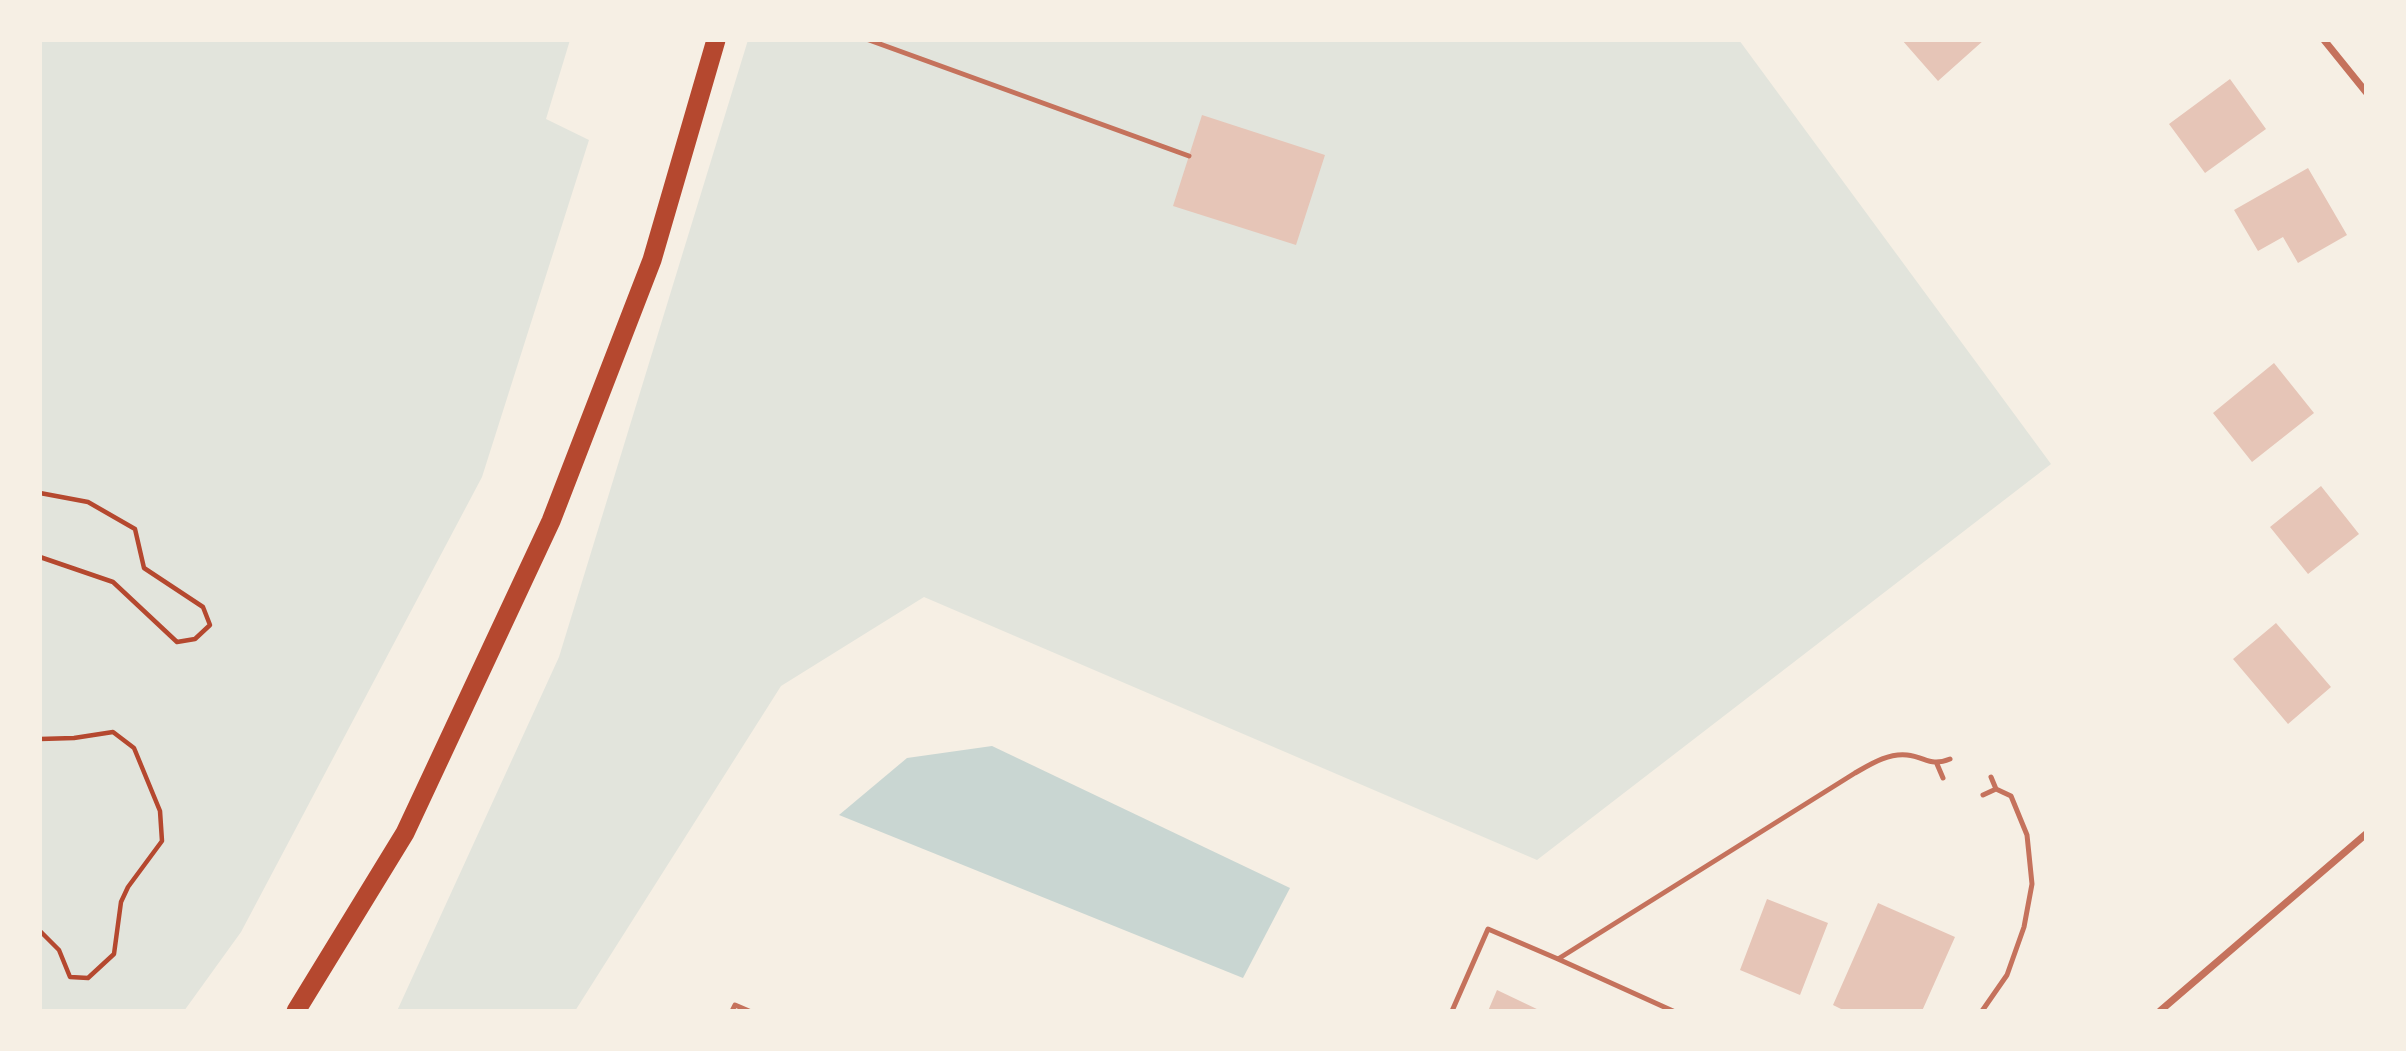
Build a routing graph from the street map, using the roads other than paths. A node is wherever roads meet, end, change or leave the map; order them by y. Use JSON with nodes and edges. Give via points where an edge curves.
{"nodes":[{"id":1,"x":716,"y":40,"type":"edge"},
{"id":2,"x":869,"y":40,"type":"edge"},
{"id":3,"x":2324,"y":40,"type":"edge"},
{"id":4,"x":2366,"y":92,"type":"edge"},
{"id":5,"x":1189,"y":156,"type":"dead end"},
{"id":6,"x":1950,"y":759,"type":"dead end"},
{"id":7,"x":1937,"y":764,"type":"junction"},
{"id":8,"x":1991,"y":777,"type":"dead end"},
{"id":9,"x":1943,"y":778,"type":"dead end"},
{"id":10,"x":1996,"y":789,"type":"junction"},
{"id":11,"x":1983,"y":795,"type":"dead end"},
{"id":12,"x":2366,"y":834,"type":"edge"},
{"id":13,"x":1558,"y":959,"type":"junction"},
{"id":14,"x":296,"y":1011,"type":"edge"},
{"id":15,"x":732,"y":1011,"type":"edge"},
{"id":16,"x":749,"y":1011,"type":"edge"},
{"id":17,"x":1451,"y":1011,"type":"edge"},
{"id":18,"x":1673,"y":1011,"type":"edge"},
{"id":19,"x":1982,"y":1011,"type":"edge"},
{"id":20,"x":2160,"y":1011,"type":"edge"}],
"edges":[{"from":1,"to":14,"type":"highway","via":[[652,260],[551,521],[405,833]]},
{"from":2,"to":5,"type":"lane"},
{"from":3,"to":4,"type":"street"},
{"from":6,"to":7,"type":"lane"},
{"from":7,"to":9,"type":"lane"},
{"from":7,"to":13,"type":"lane","via":[[1907,755],[1883,758]]},
{"from":8,"to":10,"type":"lane"},
{"from":10,"to":11,"type":"lane"},
{"from":10,"to":19,"type":"lane","via":[[2011,796],[2027,835],[2032,884],[2024,927],[2007,975]]},
{"from":12,"to":20,"type":"street"},
{"from":13,"to":17,"type":"lane","via":[[1488,929]]},
{"from":13,"to":18,"type":"lane"},
{"from":15,"to":16,"type":"lane","via":[[735,1005]]}]}
